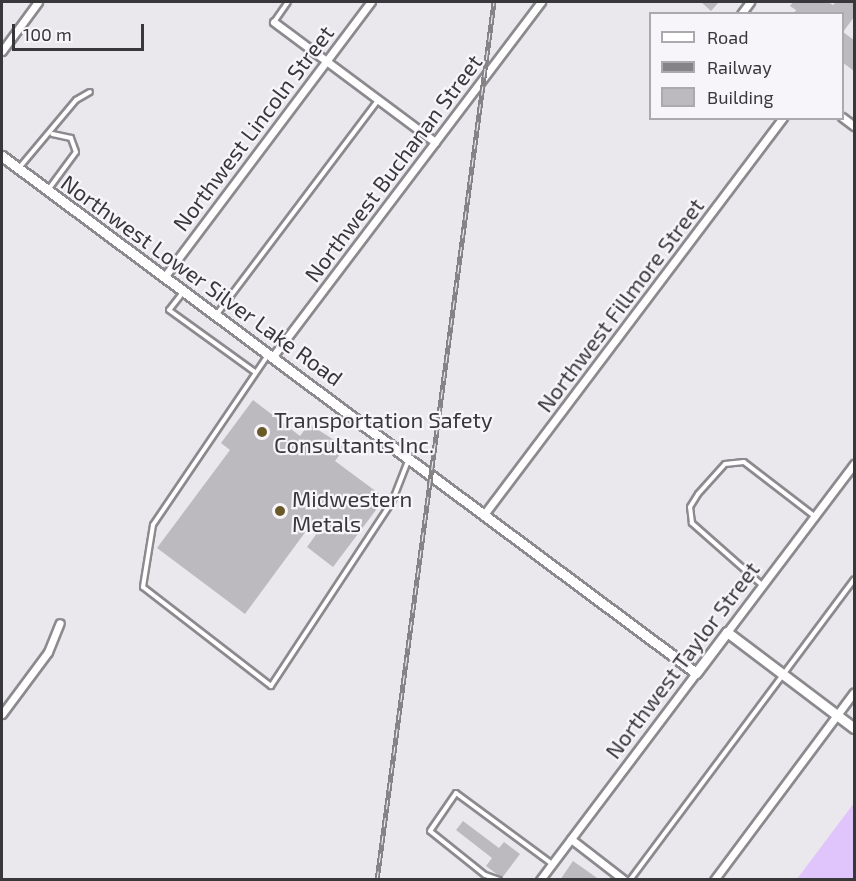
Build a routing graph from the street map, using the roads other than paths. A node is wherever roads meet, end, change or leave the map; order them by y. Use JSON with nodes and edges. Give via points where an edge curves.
{"nodes":[{"id":1,"x":38,"y":2,"type":"edge"},
{"id":2,"x":288,"y":2,"type":"edge"},
{"id":3,"x":371,"y":2,"type":"edge"},
{"id":4,"x":541,"y":2,"type":"edge"},
{"id":5,"x":274,"y":22,"type":"joint"},
{"id":6,"x":2,"y":51,"type":"edge"},
{"id":7,"x":325,"y":63,"type":"junction"},
{"id":8,"x":90,"y":92,"type":"dead end"},
{"id":9,"x":378,"y":100,"type":"junction"},
{"id":10,"x":781,"y":120,"type":"edge"},
{"id":11,"x":51,"y":134,"type":"junction"},
{"id":12,"x":435,"y":142,"type":"junction"},
{"id":13,"x":2,"y":156,"type":"edge"},
{"id":14,"x":19,"y":169,"type":"junction"},
{"id":15,"x":48,"y":190,"type":"junction"},
{"id":16,"x":165,"y":276,"type":"junction"},
{"id":17,"x":185,"y":290,"type":"junction"},
{"id":18,"x":217,"y":314,"type":"junction"},
{"id":19,"x":272,"y":354,"type":"junction"},
{"id":20,"x":255,"y":372,"type":"junction"},
{"id":21,"x":409,"y":457,"type":"junction"},
{"id":22,"x":855,"y":464,"type":"edge"},
{"id":23,"x":485,"y":513,"type":"junction"},
{"id":24,"x":815,"y":516,"type":"junction"},
{"id":25,"x":855,"y":579,"type":"edge"},
{"id":26,"x":762,"y":586,"type":"junction"},
{"id":27,"x":60,"y":623,"type":"dead end"},
{"id":28,"x":727,"y":633,"type":"junction"},
{"id":29,"x":696,"y":673,"type":"junction"},
{"id":30,"x":785,"y":676,"type":"junction"},
{"id":31,"x":855,"y":692,"type":"edge"},
{"id":32,"x":2,"y":714,"type":"edge"},
{"id":33,"x":837,"y":715,"type":"junction"},
{"id":34,"x":855,"y":728,"type":"edge"},
{"id":35,"x":572,"y":838,"type":"junction"},
{"id":36,"x":552,"y":864,"type":"junction"},
{"id":37,"x":499,"y":879,"type":"edge"},
{"id":38,"x":540,"y":879,"type":"edge"},
{"id":39,"x":624,"y":879,"type":"edge"},
{"id":40,"x":630,"y":879,"type":"edge"},
{"id":41,"x":714,"y":879,"type":"edge"}],
"edges":[{"from":1,"to":6,"type":"street"},
{"from":2,"to":5,"type":"lane"},
{"from":3,"to":7,"type":"street","name":"Northwest Lincoln Street"},
{"from":4,"to":12,"type":"street","name":"Northwest Buchanan Street"},
{"from":5,"to":7,"type":"street"},
{"from":7,"to":9,"type":"street"},
{"from":7,"to":16,"type":"street","name":"Northwest Lincoln Street"},
{"from":8,"to":11,"type":"lane","via":[[76,100]]},
{"from":9,"to":12,"type":"street"},
{"from":9,"to":18,"type":"lane"},
{"from":10,"to":23,"type":"street","name":"Northwest Fillmore Street"},
{"from":11,"to":14,"type":"lane","via":[[38,142]]},
{"from":11,"to":15,"type":"lane","via":[[70,138],[76,152]]},
{"from":12,"to":19,"type":"street","name":"Northwest Buchanan Street"},
{"from":13,"to":14,"type":"street","name":"Northwest Lower Silver Lake Road"},
{"from":14,"to":15,"type":"street","name":"Northwest Lower Silver Lake Road"},
{"from":15,"to":16,"type":"street","name":"Northwest Lower Silver Lake Road"},
{"from":16,"to":17,"type":"street","name":"Northwest Lower Silver Lake Road"},
{"from":17,"to":18,"type":"street","name":"Northwest Lower Silver Lake Road"},
{"from":17,"to":20,"type":"lane","via":[[169,310]]},
{"from":18,"to":19,"type":"street","name":"Northwest Lower Silver Lake Road"},
{"from":19,"to":20,"type":"lane"},
{"from":19,"to":21,"type":"street","name":"Northwest Lower Silver Lake Road"},
{"from":20,"to":21,"type":"lane","via":[[153,525],[143,587],[271,686],[392,502]]},
{"from":21,"to":23,"type":"street","name":"Northwest Lower Silver Lake Road"},
{"from":22,"to":24,"type":"street","name":"Northwest Taylor Street"},
{"from":23,"to":29,"type":"street","name":"Northwest Lower Silver Lake Road"},
{"from":24,"to":26,"type":"street","name":"Northwest Taylor Street"},
{"from":24,"to":26,"type":"lane","via":[[744,462],[725,464],[698,494],[690,507],[692,523]]},
{"from":25,"to":30,"type":"lane"},
{"from":26,"to":28,"type":"street","name":"Northwest Taylor Street"},
{"from":27,"to":32,"type":"street","via":[[48,652]]},
{"from":28,"to":29,"type":"street","name":"Northwest Taylor Street"},
{"from":28,"to":30,"type":"street"},
{"from":29,"to":35,"type":"street","name":"Northwest Taylor Street"},
{"from":30,"to":33,"type":"street"},
{"from":30,"to":40,"type":"lane"},
{"from":31,"to":33,"type":"street"},
{"from":33,"to":34,"type":"street"},
{"from":33,"to":41,"type":"street"},
{"from":35,"to":36,"type":"street","name":"Northwest Taylor Street"},
{"from":35,"to":39,"type":"street"},
{"from":36,"to":37,"type":"lane","via":[[456,793],[430,831],[485,875]]},
{"from":36,"to":38,"type":"street","name":"Northwest Taylor Street"}]}
